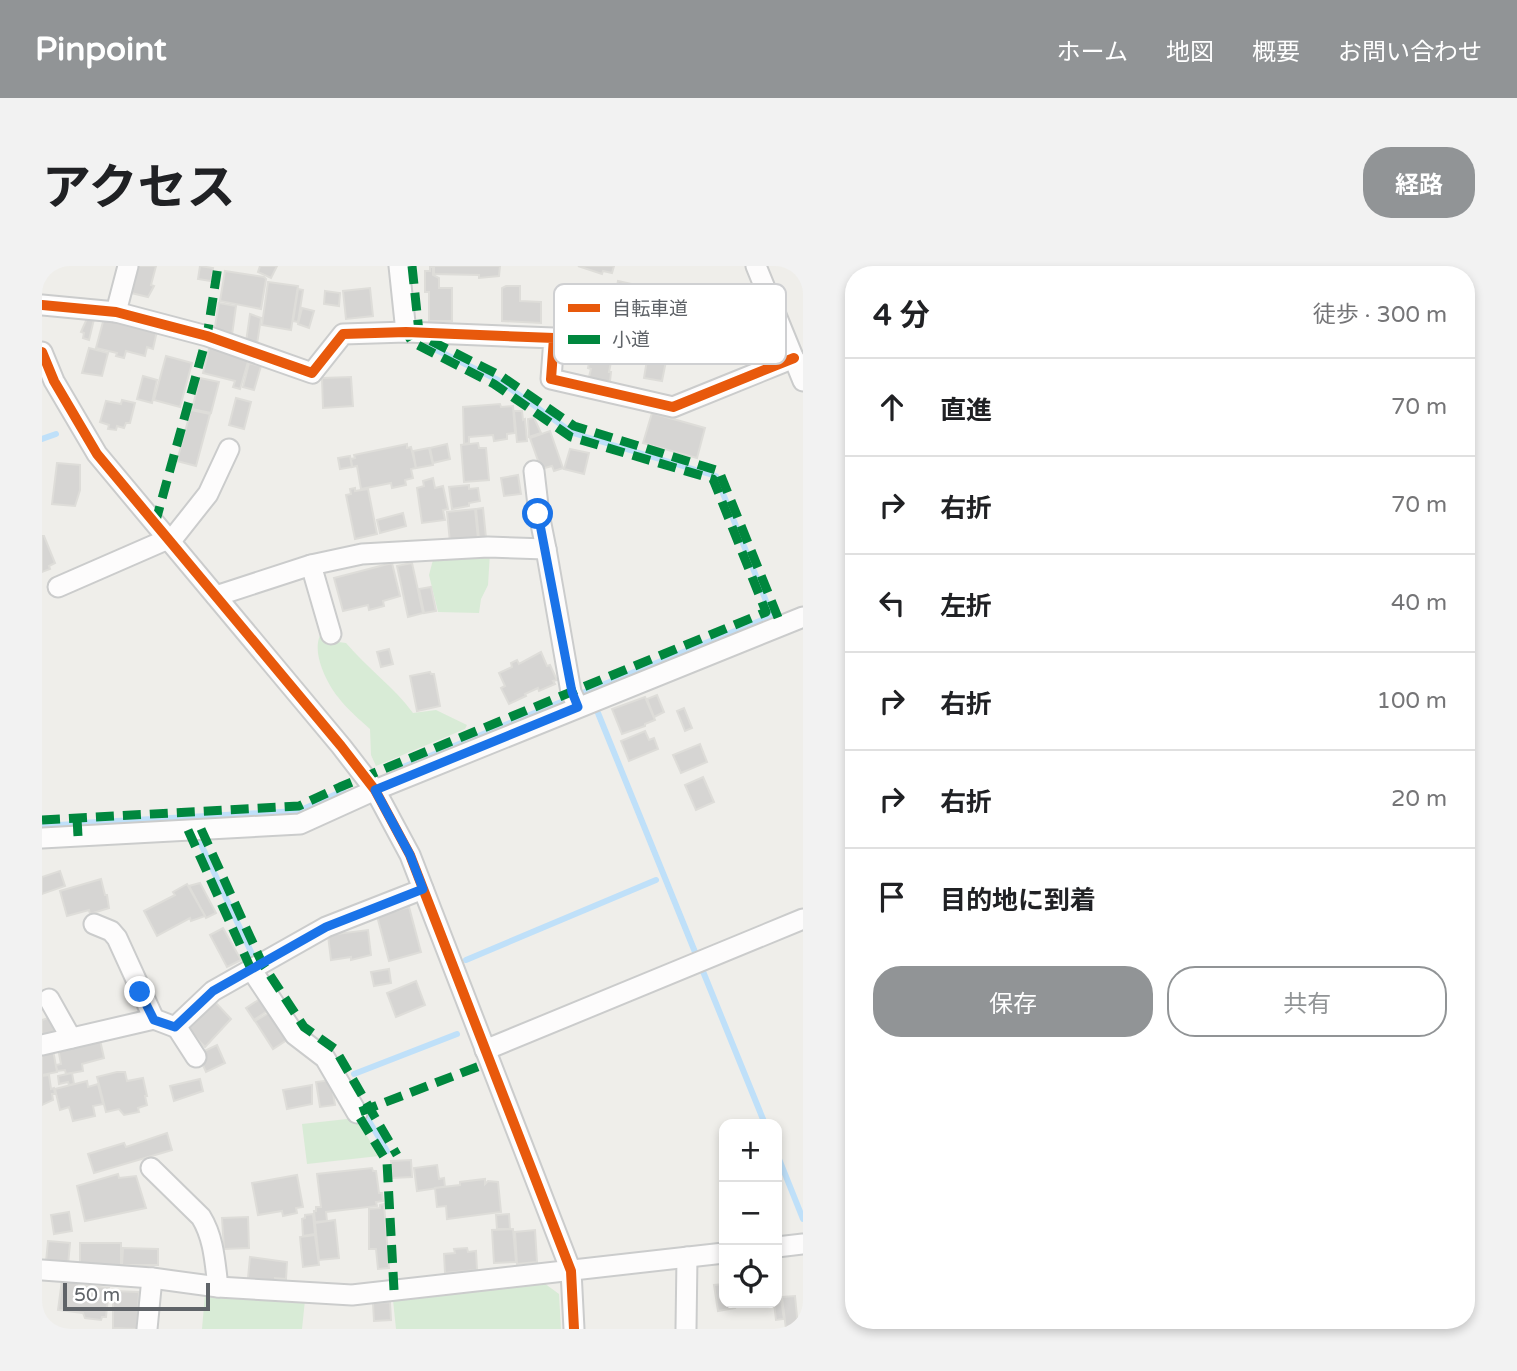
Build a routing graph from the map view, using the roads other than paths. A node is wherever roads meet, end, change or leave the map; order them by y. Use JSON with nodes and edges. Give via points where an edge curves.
{"nodes":[{"id":1,"x":128,"y":266,"type":"edge"},
{"id":2,"x":399,"y":266,"type":"edge"},
{"id":3,"x":756,"y":266,"type":"edge"},
{"id":4,"x":763,"y":284,"type":"edge"},
{"id":5,"x":42,"y":305,"type":"edge"},
{"id":6,"x":116,"y":312,"type":"junction"},
{"id":7,"x":406,"y":332,"type":"junction"},
{"id":8,"x":554,"y":338,"type":"edge"},
{"id":9,"x":554,"y":338,"type":"edge"},
{"id":10,"x":786,"y":339,"type":"edge"},
{"id":11,"x":42,"y":352,"type":"edge"},
{"id":12,"x":794,"y":358,"type":"junction"},
{"id":13,"x":786,"y":361,"type":"edge"},
{"id":14,"x":779,"y":364,"type":"edge"},
{"id":15,"x":803,"y":381,"type":"edge"},
{"id":16,"x":229,"y":449,"type":"dead end"},
{"id":17,"x":534,"y":471,"type":"dead end"},
{"id":18,"x":169,"y":540,"type":"junction"},
{"id":19,"x":546,"y":549,"type":"junction"},
{"id":20,"x":312,"y":565,"type":"junction"},
{"id":21,"x":58,"y":587,"type":"dead end"},
{"id":22,"x":216,"y":596,"type":"junction"},
{"id":23,"x":803,"y":617,"type":"edge"},
{"id":24,"x":331,"y":634,"type":"dead end"},
{"id":25,"x":578,"y":707,"type":"junction"},
{"id":26,"x":375,"y":790,"type":"junction"},
{"id":27,"x":42,"y":838,"type":"edge"},
{"id":28,"x":423,"y":889,"type":"junction"},
{"id":29,"x":803,"y":919,"type":"edge"},
{"id":30,"x":94,"y":925,"type":"dead end"},
{"id":31,"x":251,"y":969,"type":"junction"},
{"id":32,"x":49,"y":999,"type":"dead end"},
{"id":33,"x":154,"y":1020,"type":"junction"},
{"id":34,"x":176,"y":1026,"type":"junction"},
{"id":35,"x":71,"y":1038,"type":"junction"},
{"id":36,"x":42,"y":1045,"type":"edge"},
{"id":37,"x":485,"y":1050,"type":"junction"},
{"id":38,"x":196,"y":1057,"type":"dead end"},
{"id":39,"x":357,"y":1113,"type":"dead end"},
{"id":40,"x":151,"y":1168,"type":"dead end"},
{"id":41,"x":803,"y":1244,"type":"edge"},
{"id":42,"x":782,"y":1246,"type":"edge"},
{"id":43,"x":719,"y":1254,"type":"edge"},
{"id":44,"x":687,"y":1257,"type":"junction"},
{"id":45,"x":42,"y":1270,"type":"edge"},
{"id":46,"x":571,"y":1271,"type":"junction"},
{"id":47,"x":152,"y":1278,"type":"junction"},
{"id":48,"x":218,"y":1287,"type":"junction"},
{"id":49,"x":147,"y":1329,"type":"edge"},
{"id":50,"x":574,"y":1329,"type":"edge"},
{"id":51,"x":686,"y":1329,"type":"edge"}],
"edges":[{"from":1,"to":6,"type":"street"},
{"from":2,"to":7,"type":"street"},
{"from":3,"to":4,"type":"street"},
{"from":5,"to":6,"type":"street"},
{"from":6,"to":7,"type":"street","via":[[207,336],[312,373],[343,334]]},
{"from":7,"to":9,"type":"street"},
{"from":8,"to":14,"type":"street","via":[[551,379],[673,407]]},
{"from":10,"to":12,"type":"street"},
{"from":11,"to":18,"type":"street","via":[[60,393],[97,454]]},
{"from":12,"to":13,"type":"street"},
{"from":12,"to":15,"type":"street"},
{"from":16,"to":18,"type":"street","via":[[208,494]]},
{"from":17,"to":19,"type":"street"},
{"from":18,"to":21,"type":"street"},
{"from":18,"to":22,"type":"street"},
{"from":19,"to":20,"type":"street","via":[[488,547],[362,554]]},
{"from":19,"to":25,"type":"street"},
{"from":20,"to":22,"type":"street"},
{"from":20,"to":24,"type":"street"},
{"from":22,"to":26,"type":"street"},
{"from":23,"to":25,"type":"street"},
{"from":25,"to":26,"type":"street"},
{"from":26,"to":27,"type":"street","via":[[300,824]]},
{"from":26,"to":28,"type":"street"},
{"from":28,"to":31,"type":"street","via":[[326,927]]},
{"from":28,"to":37,"type":"street"},
{"from":29,"to":37,"type":"street"},
{"from":30,"to":33,"type":"street","via":[[117,938]]},
{"from":31,"to":34,"type":"street","via":[[213,991]]},
{"from":31,"to":39,"type":"street","via":[[295,1035],[325,1058]]},
{"from":32,"to":35,"type":"street"},
{"from":33,"to":34,"type":"street"},
{"from":33,"to":35,"type":"street"},
{"from":34,"to":38,"type":"street"},
{"from":35,"to":36,"type":"street"},
{"from":37,"to":46,"type":"street"},
{"from":40,"to":48,"type":"street","via":[[207,1226]]},
{"from":41,"to":42,"type":"street"},
{"from":43,"to":44,"type":"street"},
{"from":44,"to":46,"type":"street"},
{"from":44,"to":51,"type":"street"},
{"from":45,"to":47,"type":"street"},
{"from":46,"to":48,"type":"street","via":[[352,1295]]},
{"from":46,"to":50,"type":"street"},
{"from":47,"to":48,"type":"street"},
{"from":47,"to":49,"type":"street"}]}
